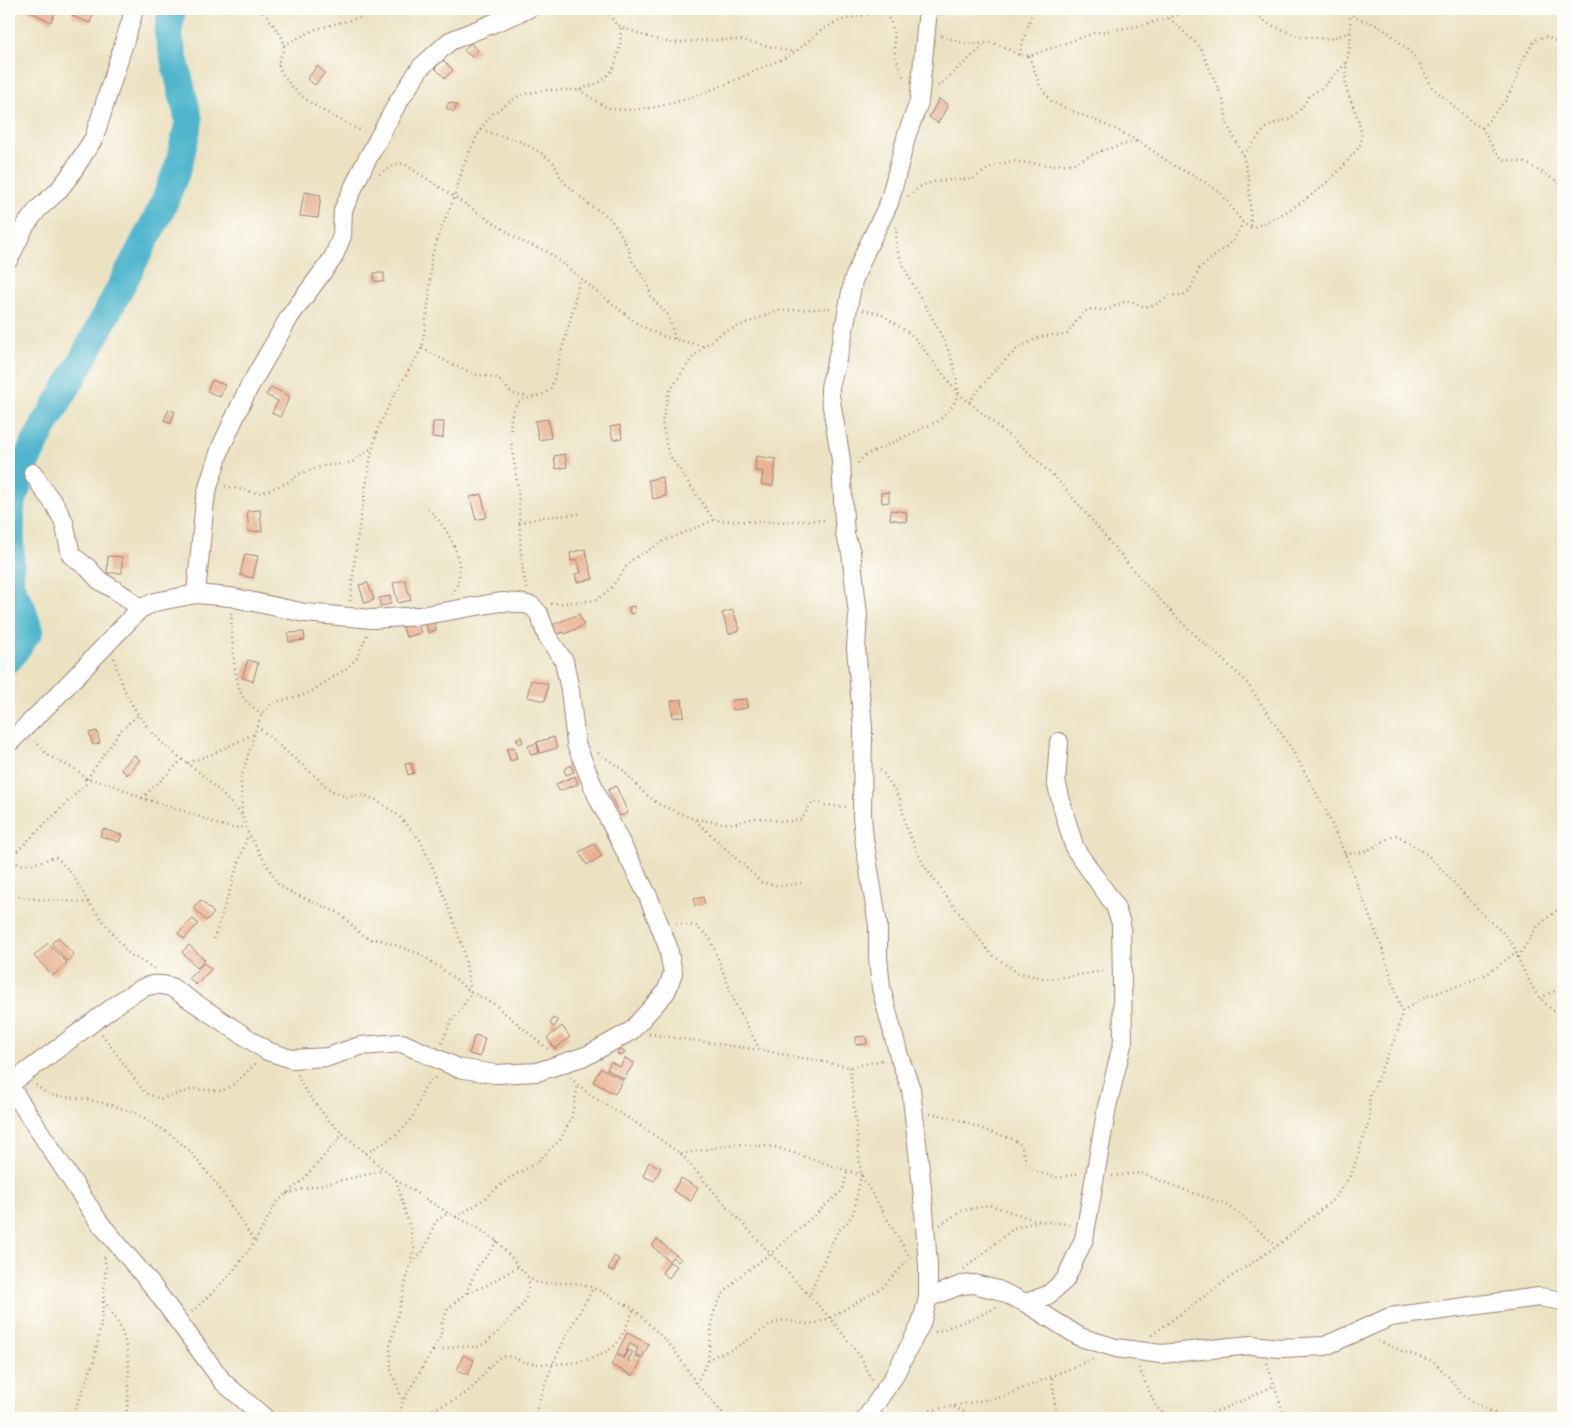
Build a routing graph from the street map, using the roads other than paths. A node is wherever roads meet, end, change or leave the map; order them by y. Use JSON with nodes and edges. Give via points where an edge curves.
{"nodes":[{"id":1,"x":134,"y":9,"type":"edge"},
{"id":2,"x":528,"y":9,"type":"edge"},
{"id":3,"x":928,"y":9,"type":"edge"},
{"id":4,"x":9,"y":259,"type":"edge"},
{"id":5,"x":33,"y":473,"type":"dead end"},
{"id":6,"x":196,"y":594,"type":"junction"},
{"id":7,"x":140,"y":609,"type":"junction"},
{"id":8,"x":1059,"y":742,"type":"dead end"},
{"id":9,"x":9,"y":743,"type":"edge"},
{"id":10,"x":13,"y":1082,"type":"edge"},
{"id":11,"x":928,"y":1291,"type":"junction"},
{"id":12,"x":1021,"y":1300,"type":"junction"},
{"id":13,"x":1563,"y":1301,"type":"edge"},
{"id":14,"x":265,"y":1418,"type":"edge"},
{"id":15,"x":866,"y":1418,"type":"edge"}],
"edges":[{"from":1,"to":4,"type":"street","via":[[94,138],[69,177],[25,226]]},
{"from":2,"to":6,"type":"street","via":[[450,41],[421,67],[397,104],[343,210],[342,236],[334,258],[290,316],[248,389],[221,446],[205,500]]},
{"from":3,"to":11,"type":"street","via":[[919,104],[907,134],[889,203],[853,281],[830,387],[841,460],[845,534],[851,552],[858,615],[856,648],[863,727],[864,839],[879,930],[881,988],[898,1056],[911,1089],[926,1235]]},
{"from":5,"to":7,"type":"street","via":[[64,522],[71,555],[98,580]]},
{"from":6,"to":7,"type":"street","via":[[156,602]]},
{"from":6,"to":10,"type":"street","via":[[230,597],[305,613],[372,619],[501,602],[532,606],[564,662],[576,744],[598,798],[648,896],[668,947],[673,973],[666,992],[631,1031],[588,1055],[537,1072],[495,1074],[458,1068],[402,1043],[360,1046],[328,1057],[292,1059],[267,1051],[171,986],[153,984],[124,999]]},
{"from":7,"to":9,"type":"street"},
{"from":8,"to":12,"type":"street","via":[[1056,781],[1075,848],[1114,904],[1121,923],[1123,1041],[1107,1107],[1084,1238],[1065,1280],[1048,1295]]},
{"from":10,"to":14,"type":"street","via":[[99,1222],[151,1284],[223,1382]]},
{"from":11,"to":12,"type":"street","via":[[974,1284]]},
{"from":11,"to":15,"type":"street","via":[[921,1324],[893,1378]]},
{"from":12,"to":13,"type":"street","via":[[1080,1337],[1124,1349],[1161,1354],[1251,1345],[1280,1348],[1325,1346],[1390,1317],[1539,1297]]}]}
